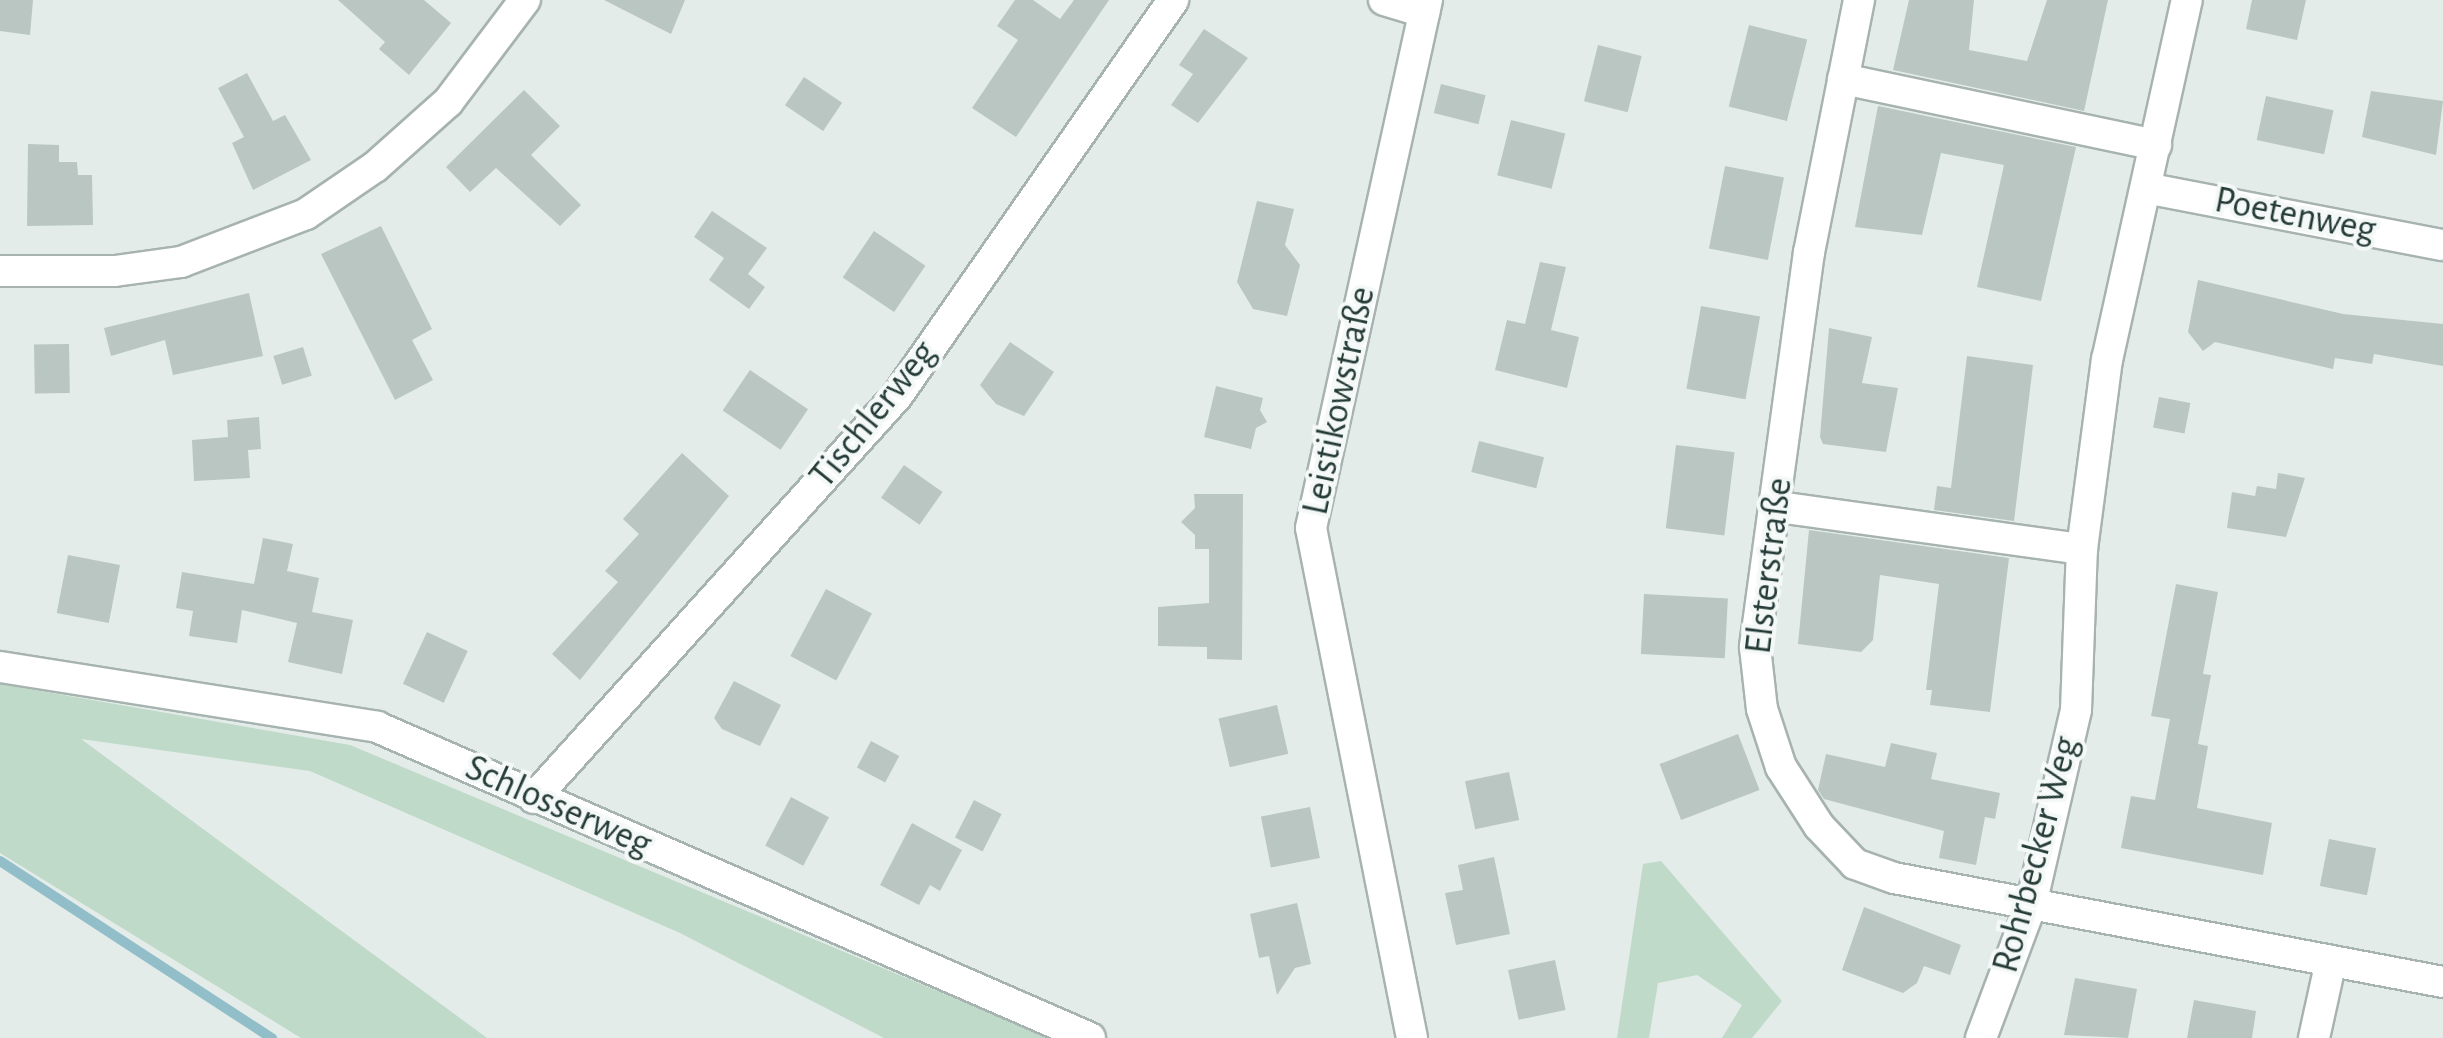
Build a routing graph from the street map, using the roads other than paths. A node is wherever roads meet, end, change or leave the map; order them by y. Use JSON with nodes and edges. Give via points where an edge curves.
{"nodes":[{"id":1,"x":525,"y":0,"type":"edge"},
{"id":2,"x":1174,"y":0,"type":"edge"},
{"id":3,"x":1384,"y":0,"type":"edge"},
{"id":4,"x":1859,"y":0,"type":"edge"},
{"id":5,"x":2187,"y":0,"type":"edge"},
{"id":6,"x":1425,"y":6,"type":"edge"},
{"id":7,"x":1843,"y":78,"type":"junction"},
{"id":8,"x":2156,"y":146,"type":"junction"},
{"id":9,"x":2146,"y":188,"type":"junction"},
{"id":10,"x":2443,"y":245,"type":"edge"},
{"id":11,"x":0,"y":271,"type":"edge"},
{"id":12,"x":1778,"y":508,"type":"junction"},
{"id":13,"x":2082,"y":549,"type":"junction"},
{"id":14,"x":0,"y":667,"type":"edge"},
{"id":15,"x":534,"y":798,"type":"junction"},
{"id":16,"x":2031,"y":905,"type":"junction"},
{"id":17,"x":2331,"y":962,"type":"junction"},
{"id":18,"x":2443,"y":982,"type":"edge"},
{"id":19,"x":1090,"y":1038,"type":"edge"},
{"id":20,"x":1412,"y":1038,"type":"edge"},
{"id":21,"x":1982,"y":1038,"type":"edge"},
{"id":22,"x":2314,"y":1038,"type":"edge"}],
"edges":[{"from":1,"to":11,"type":"street","via":[[448,102],[375,168],[306,214],[182,262],[115,271]]},
{"from":2,"to":15,"type":"street","name":"Tischlerweg","via":[[897,396]]},
{"from":3,"to":6,"type":"street"},
{"from":4,"to":7,"type":"street","name":"Elsterstraße"},
{"from":5,"to":8,"type":"street","name":"Rohrbecker Weg"},
{"from":6,"to":20,"type":"street","name":"Leistikowstraße","via":[[1311,528]]},
{"from":7,"to":8,"type":"street"},
{"from":7,"to":12,"type":"street","name":"Elsterstraße","via":[[1809,252]]},
{"from":8,"to":9,"type":"street","name":"Rohrbecker Weg"},
{"from":9,"to":10,"type":"street","name":"Poetenweg"},
{"from":9,"to":13,"type":"street","name":"Rohrbecker Weg","via":[[2106,360]]},
{"from":12,"to":13,"type":"street"},
{"from":12,"to":16,"type":"street","name":"Elsterstraße","via":[[1754,647],[1762,710],[1782,768],[1819,826],[1856,864]]},
{"from":13,"to":16,"type":"street","name":"Rohrbecker Weg","via":[[2076,710]]},
{"from":14,"to":15,"type":"street","name":"Schlosserweg","via":[[377,727]]},
{"from":15,"to":19,"type":"street","name":"Schlosserweg"},
{"from":16,"to":17,"type":"street","name":"Elsterstraße"},
{"from":16,"to":21,"type":"street","name":"Rohrbecker Weg"},
{"from":17,"to":18,"type":"street","name":"Elsterstraße"},
{"from":17,"to":22,"type":"street"}]}
